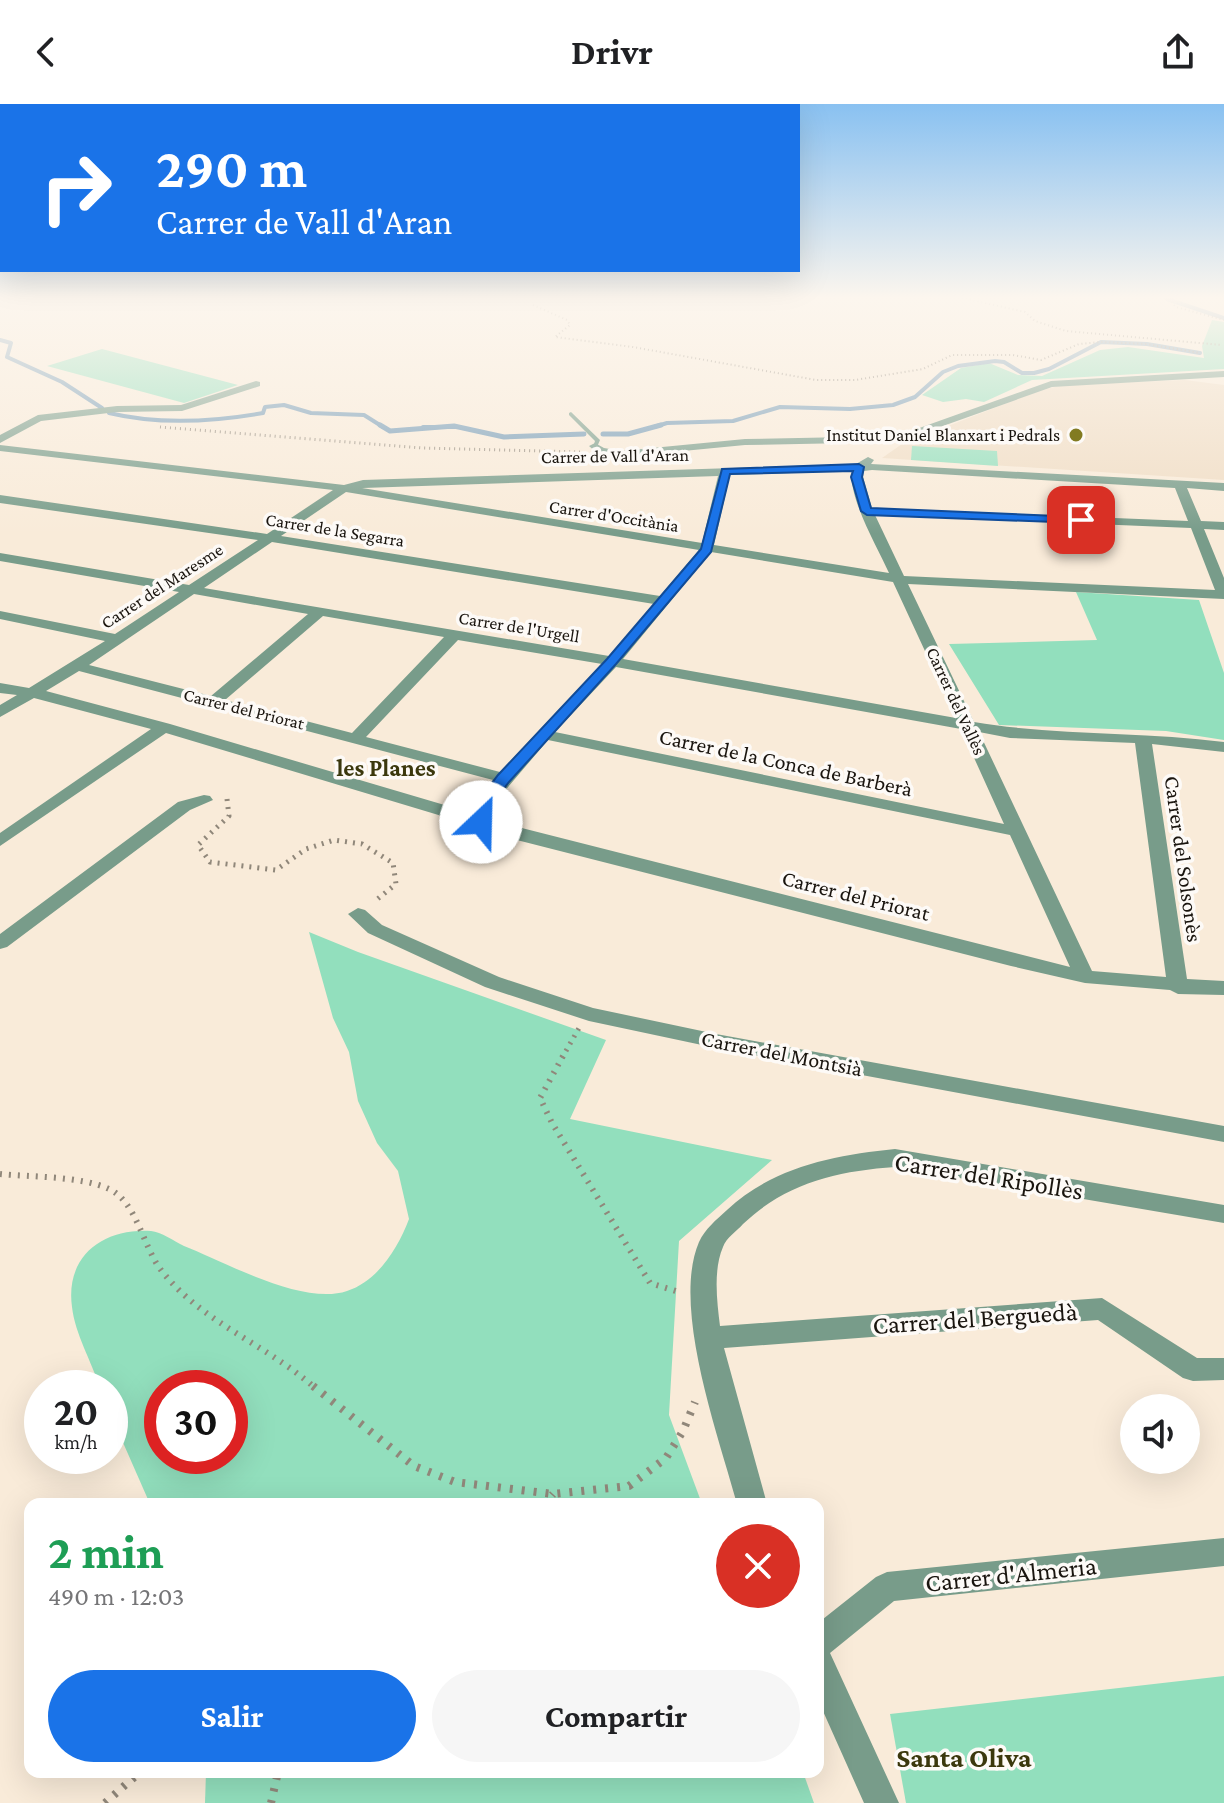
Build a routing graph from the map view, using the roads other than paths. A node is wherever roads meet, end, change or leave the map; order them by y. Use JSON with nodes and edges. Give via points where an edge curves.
{"nodes":[{"id":1,"x":1200,"y":375,"type":"edge"},
{"id":2,"x":256,"y":384,"type":"dead end"},
{"id":3,"x":571,"y":414,"type":"dead end"},
{"id":4,"x":898,"y":439,"type":"junction"},
{"id":5,"x":0,"y":440,"type":"edge"},
{"id":6,"x":0,"y":448,"type":"edge"},
{"id":7,"x":598,"y":449,"type":"joint"},
{"id":8,"x":859,"y":467,"type":"junction"},
{"id":9,"x":725,"y":471,"type":"junction"},
{"id":10,"x":1180,"y":485,"type":"junction"},
{"id":11,"x":1224,"y":487,"type":"edge"},
{"id":12,"x":343,"y":489,"type":"junction"},
{"id":13,"x":0,"y":499,"type":"edge"},
{"id":14,"x":867,"y":511,"type":"junction"},
{"id":15,"x":1195,"y":525,"type":"junction"},
{"id":16,"x":1224,"y":526,"type":"edge"},
{"id":17,"x":270,"y":538,"type":"junction"},
{"id":18,"x":707,"y":549,"type":"junction"},
{"id":19,"x":0,"y":557,"type":"edge"},
{"id":20,"x":899,"y":580,"type":"junction"},
{"id":21,"x":192,"y":590,"type":"junction"},
{"id":22,"x":1224,"y":595,"type":"edge"},
{"id":23,"x":663,"y":601,"type":"junction"},
{"id":24,"x":318,"y":613,"type":"junction"},
{"id":25,"x":0,"y":615,"type":"edge"},
{"id":26,"x":453,"y":636,"type":"junction"},
{"id":27,"x":118,"y":639,"type":"junction"},
{"id":28,"x":612,"y":662,"type":"junction"},
{"id":29,"x":77,"y":666,"type":"junction"},
{"id":30,"x":0,"y":688,"type":"edge"},
{"id":31,"x":31,"y":693,"type":"junction"},
{"id":32,"x":215,"y":701,"type":"junction"},
{"id":33,"x":0,"y":712,"type":"edge"},
{"id":34,"x":969,"y":726,"type":"junction"},
{"id":35,"x":164,"y":727,"type":"junction"},
{"id":36,"x":545,"y":735,"type":"junction"},
{"id":37,"x":356,"y":738,"type":"junction"},
{"id":38,"x":1143,"y":739,"type":"junction"},
{"id":39,"x":1224,"y":747,"type":"edge"},
{"id":40,"x":504,"y":778,"type":"junction"},
{"id":41,"x":213,"y":797,"type":"road end"},
{"id":42,"x":481,"y":822,"type":"junction"},
{"id":43,"x":1019,"y":832,"type":"junction"},
{"id":44,"x":0,"y":841,"type":"edge"},
{"id":45,"x":358,"y":914,"type":"road end"},
{"id":46,"x":0,"y":943,"type":"edge"},
{"id":47,"x":1085,"y":977,"type":"junction"},
{"id":48,"x":1178,"y":987,"type":"junction"},
{"id":49,"x":1224,"y":988,"type":"edge"},
{"id":50,"x":1224,"y":1134,"type":"edge"},
{"id":51,"x":1224,"y":1214,"type":"edge"},
{"id":52,"x":708,"y":1338,"type":"junction"},
{"id":53,"x":1224,"y":1369,"type":"edge"},
{"id":54,"x":750,"y":1498,"type":"edge"},
{"id":55,"x":1224,"y":1552,"type":"edge"},
{"id":56,"x":824,"y":1638,"type":"edge"},
{"id":57,"x":824,"y":1676,"type":"edge"},
{"id":58,"x":882,"y":1803,"type":"edge"}],
"edges":[{"from":1,"to":4,"type":"street","via":[[1059,383]]},
{"from":2,"to":5,"type":"street","via":[[182,408],[38,418]]},
{"from":3,"to":7,"type":"lane","via":[[598,441]]},
{"from":4,"to":7,"type":"street","via":[[745,442],[621,454]]},
{"from":4,"to":8,"type":"street"},
{"from":6,"to":12,"type":"street","name":"Carrer d'Occitània"},
{"from":8,"to":9,"type":"street","name":"Carrer de Vall d'Aran"},
{"from":8,"to":10,"type":"street","name":"Carrer de Vall d'Aran"},
{"from":8,"to":14,"type":"street","name":"Carrer del Vallès"},
{"from":9,"to":12,"type":"street","name":"Carrer de Vall d'Aran","via":[[392,481]]},
{"from":9,"to":18,"type":"street"},
{"from":10,"to":11,"type":"street","name":"Carrer de Vall d'Aran"},
{"from":10,"to":15,"type":"street"},
{"from":12,"to":17,"type":"street","name":"Carrer del Maresme"},
{"from":12,"to":18,"type":"street","name":"Carrer d'Occitània"},
{"from":13,"to":17,"type":"street","name":"Carrer de la Segarra"},
{"from":14,"to":15,"type":"street"},
{"from":14,"to":20,"type":"street","name":"Carrer del Vallès"},
{"from":15,"to":16,"type":"street"},
{"from":15,"to":22,"type":"street"},
{"from":17,"to":21,"type":"street","name":"Carrer del Maresme"},
{"from":17,"to":23,"type":"street","name":"Carrer de la Segarra"},
{"from":18,"to":20,"type":"street","name":"Carrer d'Occitània"},
{"from":18,"to":23,"type":"street"},
{"from":19,"to":21,"type":"street","name":"Carrer de l'Urgell"},
{"from":20,"to":22,"type":"street","name":"Carrer d'Occitània"},
{"from":20,"to":34,"type":"street","name":"Carrer del Vallès"},
{"from":21,"to":24,"type":"street","name":"Carrer de l'Urgell"},
{"from":21,"to":27,"type":"street","name":"Carrer del Maresme"},
{"from":23,"to":28,"type":"street"},
{"from":24,"to":26,"type":"street","name":"Carrer de l'Urgell"},
{"from":24,"to":32,"type":"street"},
{"from":25,"to":27,"type":"street"},
{"from":26,"to":28,"type":"street","name":"Carrer de l'Urgell"},
{"from":26,"to":37,"type":"street"},
{"from":27,"to":29,"type":"street","name":"Carrer del Maresme"},
{"from":28,"to":34,"type":"street","name":"Carrer de l'Urgell"},
{"from":28,"to":36,"type":"street"},
{"from":29,"to":31,"type":"street","name":"Carrer del Maresme"},
{"from":29,"to":32,"type":"street","name":"Carrer del Priorat"},
{"from":30,"to":31,"type":"street","name":"Carrer del Priorat"},
{"from":31,"to":33,"type":"street","name":"Carrer del Maresme"},
{"from":31,"to":35,"type":"street","name":"Carrer del Priorat"},
{"from":32,"to":37,"type":"street","name":"Carrer del Priorat"},
{"from":34,"to":38,"type":"street","name":"Carrer de l'Urgell"},
{"from":34,"to":43,"type":"street","name":"Carrer del Vallès"},
{"from":35,"to":42,"type":"street","name":"Carrer del Priorat"},
{"from":35,"to":44,"type":"street"},
{"from":36,"to":40,"type":"street"},
{"from":36,"to":43,"type":"street","name":"Carrer de la Conca de Barberà"},
{"from":37,"to":40,"type":"street","name":"Carrer del Priorat"},
{"from":38,"to":39,"type":"street","name":"Carrer de l'Urgell"},
{"from":38,"to":48,"type":"street","name":"Carrer del Solsonès"},
{"from":40,"to":42,"type":"street","via":[[488,799]]},
{"from":41,"to":46,"type":"street","via":[[184,806]]},
{"from":42,"to":47,"type":"street","name":"Carrer del Priorat"},
{"from":43,"to":47,"type":"street","name":"Carrer del Vallès"},
{"from":45,"to":50,"type":"street","name":"Carrer del Montsià","via":[[375,929],[492,982],[589,1014]]},
{"from":47,"to":48,"type":"street","name":"Carrer del Priorat"},
{"from":48,"to":49,"type":"street","name":"Carrer del Priorat"},
{"from":51,"to":52,"type":"street","name":"Carrer del Ripollès","via":[[895,1158],[845,1162],[786,1181],[743,1208],[710,1243],[703,1295]]},
{"from":52,"to":53,"type":"street","name":"Carrer del Berguedà","via":[[1102,1309],[1193,1370]]},
{"from":52,"to":54,"type":"street","name":"Carrer del Ripollès"},
{"from":55,"to":56,"type":"street","name":"Carrer d'Almeria","via":[[887,1587]]},
{"from":57,"to":58,"type":"street"}]}
